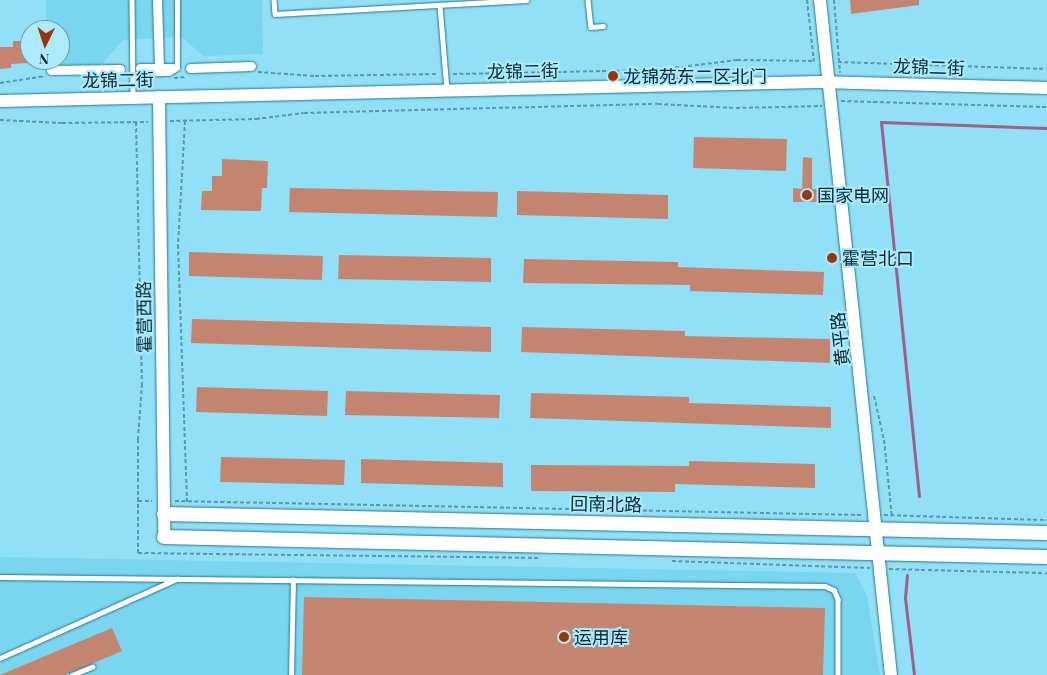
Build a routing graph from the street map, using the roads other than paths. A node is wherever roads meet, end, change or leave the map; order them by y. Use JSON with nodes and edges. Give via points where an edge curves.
{"nodes":[{"id":1,"x":132,"y":0,"type":"edge"},
{"id":2,"x":157,"y":0,"type":"edge"},
{"id":3,"x":177,"y":0,"type":"edge"},
{"id":4,"x":274,"y":0,"type":"edge"},
{"id":5,"x":428,"y":0,"type":"edge"},
{"id":6,"x":527,"y":0,"type":"edge"},
{"id":7,"x":588,"y":0,"type":"edge"},
{"id":8,"x":820,"y":0,"type":"edge"},
{"id":9,"x":428,"y":6,"type":"junction"},
{"id":10,"x":440,"y":6,"type":"junction"},
{"id":11,"x":603,"y":26,"type":"dead end"},
{"id":12,"x":140,"y":68,"type":"dead end"},
{"id":13,"x":158,"y":68,"type":"junction"},
{"id":14,"x":172,"y":68,"type":"dead end"},
{"id":15,"x":120,"y":69,"type":"dead end"},
{"id":16,"x":250,"y":69,"type":"road end"},
{"id":17,"x":194,"y":70,"type":"road end"},
{"id":18,"x":52,"y":73,"type":"road end"},
{"id":19,"x":133,"y":78,"type":"junction"},
{"id":20,"x":830,"y":82,"type":"junction"},
{"id":21,"x":1047,"y":88,"type":"edge"},
{"id":22,"x":447,"y":90,"type":"junction"},
{"id":23,"x":159,"y":97,"type":"junction"},
{"id":24,"x":133,"y":98,"type":"junction"},
{"id":25,"x":0,"y":101,"type":"edge"},
{"id":26,"x":164,"y":514,"type":"junction"},
{"id":27,"x":878,"y":528,"type":"junction"},
{"id":28,"x":1047,"y":534,"type":"edge"},
{"id":29,"x":164,"y":536,"type":"joint"},
{"id":30,"x":878,"y":552,"type":"junction"},
{"id":31,"x":1047,"y":557,"type":"edge"},
{"id":32,"x":0,"y":576,"type":"edge"},
{"id":33,"x":179,"y":579,"type":"junction"},
{"id":34,"x":293,"y":580,"type":"junction"},
{"id":35,"x":0,"y":658,"type":"edge"},
{"id":36,"x":92,"y":667,"type":"dead end"},
{"id":37,"x":72,"y":675,"type":"edge"},
{"id":38,"x":291,"y":675,"type":"edge"},
{"id":39,"x":838,"y":675,"type":"edge"},
{"id":40,"x":891,"y":675,"type":"edge"}],
"edges":[{"from":1,"to":19,"type":"lane"},
{"from":2,"to":13,"type":"street"},
{"from":3,"to":19,"type":"lane","via":[[177,68],[169,73],[137,74]]},
{"from":4,"to":9,"type":"lane","via":[[275,14]]},
{"from":5,"to":9,"type":"lane"},
{"from":6,"to":10,"type":"lane"},
{"from":7,"to":11,"type":"lane","via":[[592,27]]},
{"from":8,"to":20,"type":"street","name":"黄平路"},
{"from":9,"to":10,"type":"lane"},
{"from":10,"to":22,"type":"lane"},
{"from":12,"to":13,"type":"street"},
{"from":13,"to":14,"type":"street"},
{"from":15,"to":18,"type":"street"},
{"from":16,"to":17,"type":"street"},
{"from":19,"to":24,"type":"lane"},
{"from":20,"to":21,"type":"street","name":"龙锦二街"},
{"from":20,"to":22,"type":"street","name":"龙锦二街"},
{"from":20,"to":27,"type":"street","name":"黄平路"},
{"from":22,"to":23,"type":"street","name":"龙锦二街"},
{"from":23,"to":24,"type":"street","name":"龙锦二街"},
{"from":23,"to":26,"type":"street","name":"霍营西路"},
{"from":24,"to":25,"type":"street","name":"龙锦二街"},
{"from":26,"to":27,"type":"main road","name":"回南北路"},
{"from":26,"to":29,"type":"street","name":"霍营西路"},
{"from":27,"to":28,"type":"main road","name":"回南北路"},
{"from":27,"to":30,"type":"street","name":"黄平路"},
{"from":29,"to":30,"type":"main road"},
{"from":30,"to":31,"type":"main road"},
{"from":30,"to":40,"type":"street","name":"黄平路"},
{"from":32,"to":33,"type":"lane"},
{"from":33,"to":34,"type":"lane"},
{"from":33,"to":35,"type":"lane"},
{"from":34,"to":38,"type":"lane"},
{"from":34,"to":39,"type":"lane","via":[[825,586],[834,590],[838,599]]},
{"from":36,"to":37,"type":"lane"}]}
